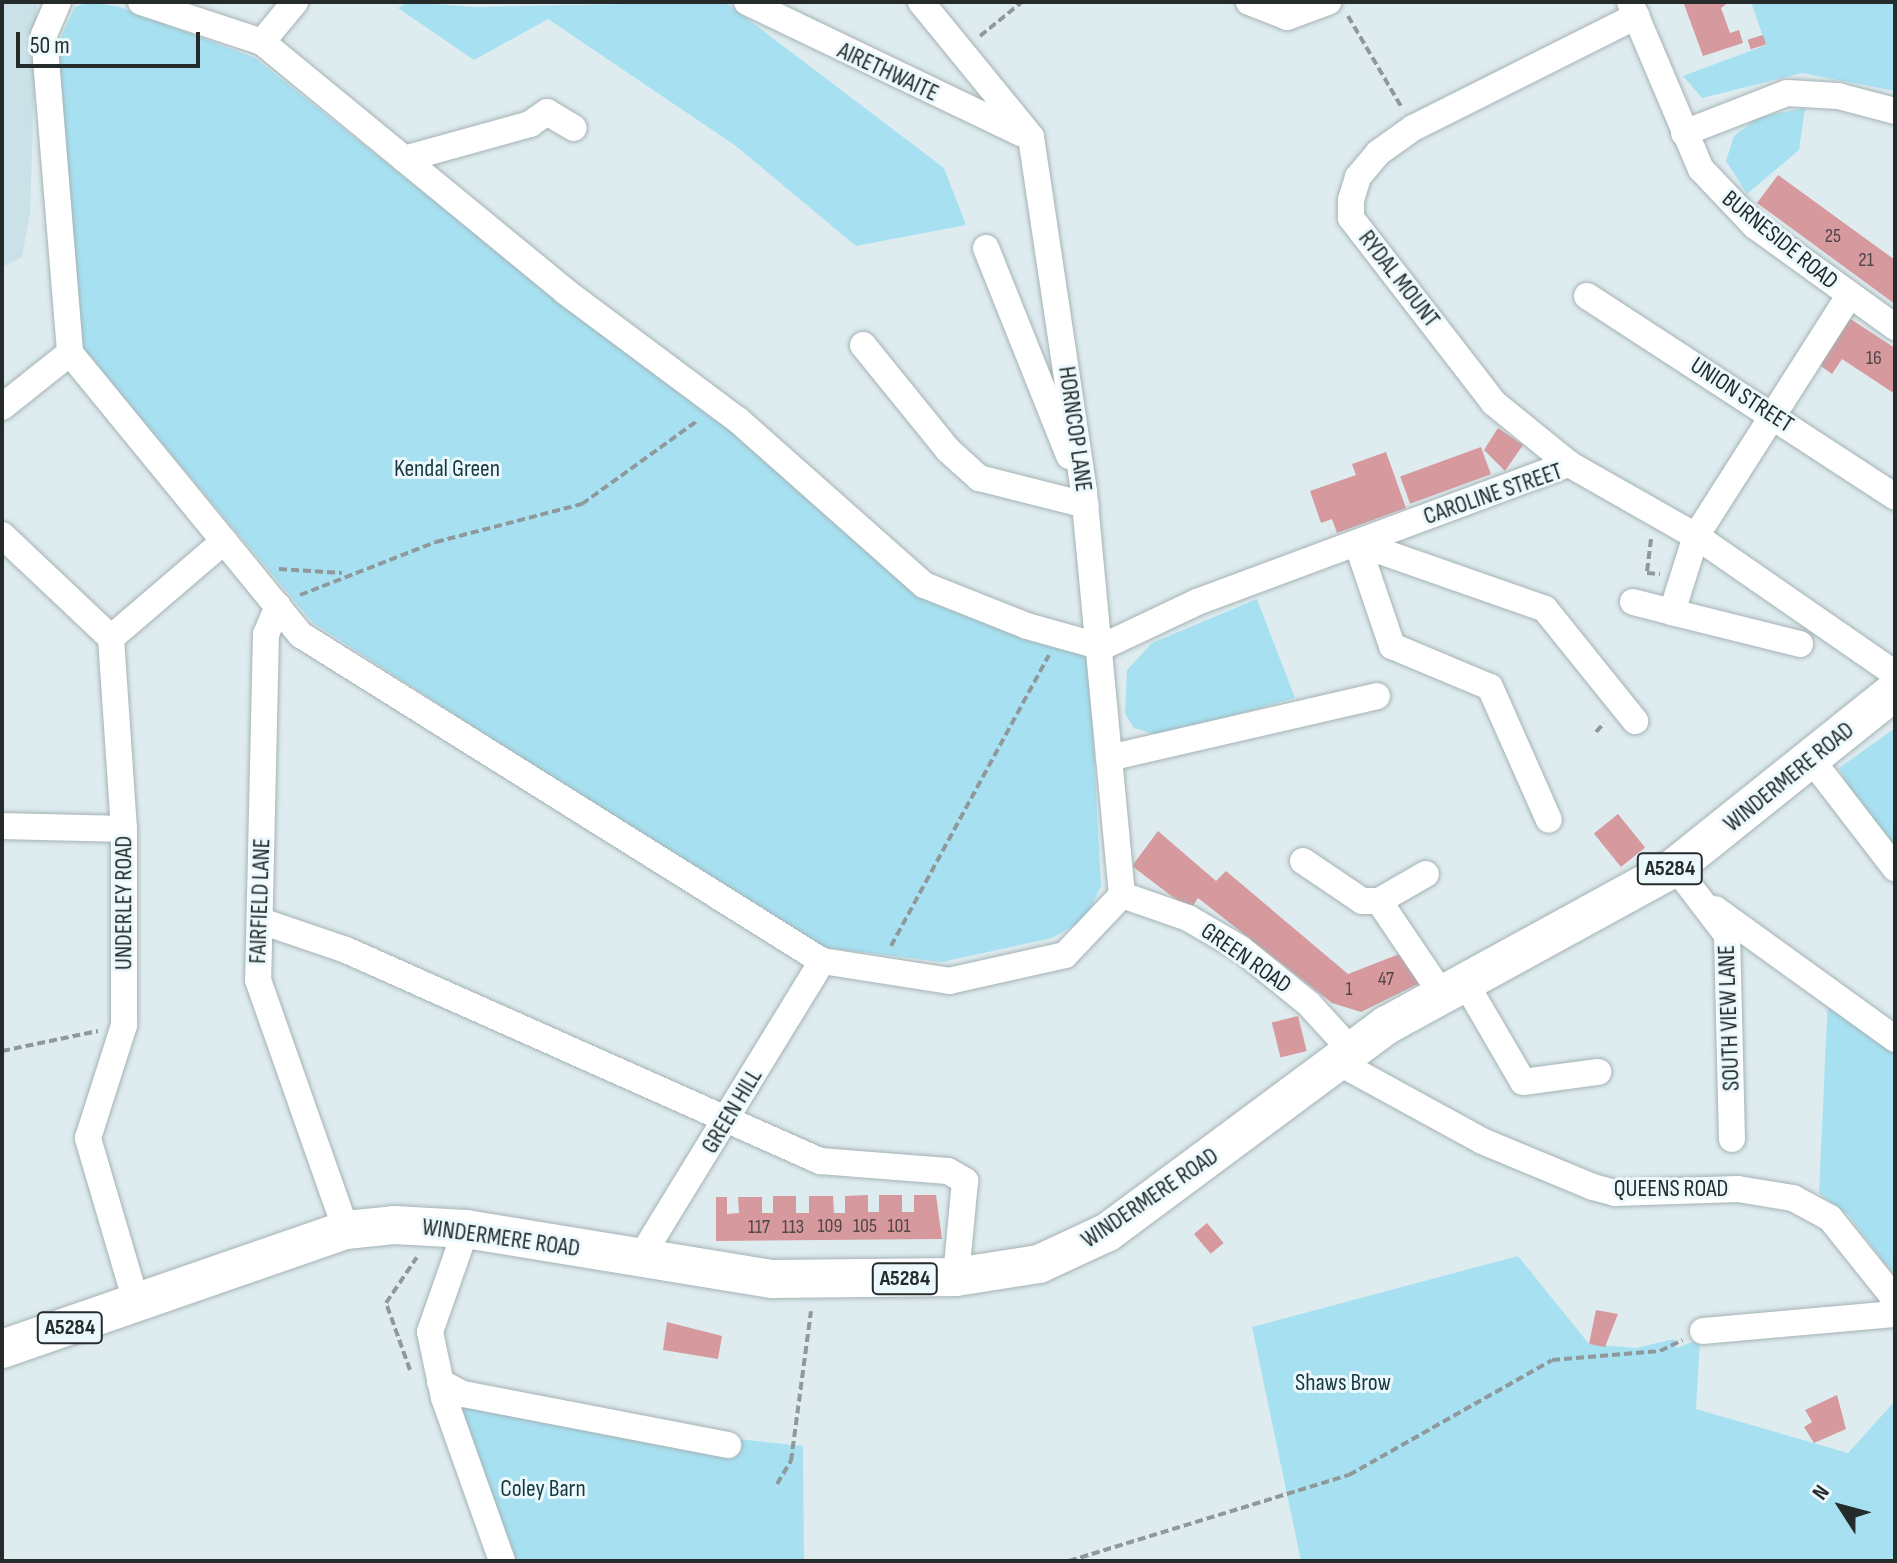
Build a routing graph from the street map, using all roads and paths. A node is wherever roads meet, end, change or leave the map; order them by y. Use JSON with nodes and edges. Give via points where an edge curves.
{"nodes":[{"id":1,"x":58,"y":2,"type":"edge"},
{"id":2,"x":141,"y":2,"type":"edge"},
{"id":3,"x":295,"y":2,"type":"edge"},
{"id":4,"x":747,"y":2,"type":"edge"},
{"id":5,"x":921,"y":2,"type":"edge"},
{"id":6,"x":1022,"y":2,"type":"edge"},
{"id":7,"x":1249,"y":2,"type":"edge"},
{"id":8,"x":1328,"y":2,"type":"edge"},
{"id":9,"x":1339,"y":2,"type":"edge"},
{"id":10,"x":1634,"y":9,"type":"edge"},
{"id":11,"x":262,"y":42,"type":"junction"},
{"id":12,"x":958,"y":54,"type":"junction"},
{"id":13,"x":1895,"y":111,"type":"edge"},
{"id":14,"x":574,"y":128,"type":"dead end"},
{"id":15,"x":1413,"y":128,"type":"junction"},
{"id":16,"x":1684,"y":133,"type":"junction"},
{"id":17,"x":1031,"y":137,"type":"junction"},
{"id":18,"x":404,"y":159,"type":"junction"},
{"id":19,"x":986,"y":248,"type":"dead end"},
{"id":20,"x":1587,"y":296,"type":"dead end"},
{"id":21,"x":1849,"y":296,"type":"junction"},
{"id":22,"x":1895,"y":327,"type":"edge"},
{"id":23,"x":863,"y":345,"type":"dead end"},
{"id":24,"x":70,"y":353,"type":"junction"},
{"id":25,"x":2,"y":407,"type":"edge"},
{"id":26,"x":1776,"y":416,"type":"junction"},
{"id":27,"x":700,"y":418,"type":"dead end"},
{"id":28,"x":1569,"y":464,"type":"junction"},
{"id":29,"x":1895,"y":497,"type":"edge"},
{"id":30,"x":1085,"y":499,"type":"junction"},
{"id":31,"x":1652,"y":532,"type":"dead end"},
{"id":32,"x":2,"y":535,"type":"edge"},
{"id":33,"x":1696,"y":536,"type":"junction"},
{"id":34,"x":224,"y":541,"type":"junction"},
{"id":35,"x":1357,"y":543,"type":"junction"},
{"id":36,"x":246,"y":567,"type":"junction"},
{"id":37,"x":345,"y":573,"type":"junction"},
{"id":38,"x":1683,"y":576,"type":"junction"},
{"id":39,"x":1633,"y":602,"type":"dead end"},
{"id":40,"x":278,"y":606,"type":"junction"},
{"id":41,"x":1672,"y":612,"type":"junction"},
{"id":42,"x":1059,"y":635,"type":"junction"},
{"id":43,"x":111,"y":638,"type":"junction"},
{"id":44,"x":1800,"y":644,"type":"dead end"},
{"id":45,"x":1102,"y":647,"type":"junction"},
{"id":46,"x":1895,"y":674,"type":"edge"},
{"id":47,"x":1895,"y":691,"type":"edge"},
{"id":48,"x":1377,"y":696,"type":"dead end"},
{"id":49,"x":1635,"y":721,"type":"dead end"},
{"id":50,"x":1109,"y":758,"type":"junction"},
{"id":51,"x":1811,"y":759,"type":"junction"},
{"id":52,"x":1549,"y":820,"type":"dead end"},
{"id":53,"x":2,"y":826,"type":"edge"},
{"id":54,"x":124,"y":829,"type":"junction"},
{"id":55,"x":1303,"y":861,"type":"dead end"},
{"id":56,"x":1675,"y":867,"type":"junction"},
{"id":57,"x":1895,"y":868,"type":"edge"},
{"id":58,"x":1426,"y":874,"type":"dead end"},
{"id":59,"x":1122,"y":895,"type":"junction"},
{"id":60,"x":1379,"y":901,"type":"junction"},
{"id":61,"x":1704,"y":905,"type":"junction"},
{"id":62,"x":261,"y":921,"type":"junction"},
{"id":63,"x":822,"y":961,"type":"junction"},
{"id":64,"x":879,"y":970,"type":"junction"},
{"id":65,"x":1455,"y":990,"type":"junction"},
{"id":66,"x":124,"y":1025,"type":"junction"},
{"id":67,"x":1895,"y":1039,"type":"edge"},
{"id":68,"x":2,"y":1051,"type":"edge"},
{"id":69,"x":1343,"y":1055,"type":"junction"},
{"id":70,"x":1598,"y":1072,"type":"dead end"},
{"id":71,"x":727,"y":1121,"type":"junction"},
{"id":72,"x":1732,"y":1139,"type":"dead end"},
{"id":73,"x":466,"y":1229,"type":"junction"},
{"id":74,"x":346,"y":1230,"type":"junction"},
{"id":75,"x":639,"y":1260,"type":"junction"},
{"id":76,"x":956,"y":1277,"type":"junction"},
{"id":77,"x":815,"y":1280,"type":"junction"},
{"id":78,"x":1895,"y":1299,"type":"edge"},
{"id":79,"x":137,"y":1305,"type":"junction"},
{"id":80,"x":1895,"y":1314,"type":"edge"},
{"id":81,"x":1703,"y":1331,"type":"joint"},
{"id":82,"x":2,"y":1349,"type":"edge"},
{"id":83,"x":440,"y":1382,"type":"junction"},
{"id":84,"x":728,"y":1445,"type":"dead end"},
{"id":85,"x":777,"y":1484,"type":"dead end"},
{"id":86,"x":502,"y":1561,"type":"edge"},
{"id":87,"x":1069,"y":1561,"type":"edge"}],
"edges":[{"from":1,"to":24,"type":"street","via":[[44,35]]},
{"from":2,"to":11,"type":"street"},
{"from":3,"to":11,"type":"street"},
{"from":4,"to":17,"type":"street","name":"AIRETHWAITE"},
{"from":5,"to":12,"type":"street"},
{"from":6,"to":12,"type":"path"},
{"from":7,"to":8,"type":"street","via":[[1287,17]]},
{"from":9,"to":15,"type":"path"},
{"from":10,"to":15,"type":"street","name":"RYDAL MOUNT"},
{"from":10,"to":16,"type":"street","name":"BURNESIDE ROAD"},
{"from":11,"to":18,"type":"street"},
{"from":12,"to":17,"type":"street"},
{"from":13,"to":16,"type":"street","via":[[1838,96],[1787,93]]},
{"from":14,"to":18,"type":"street","via":[[547,112],[530,124]]},
{"from":15,"to":28,"type":"street","name":"RYDAL MOUNT","via":[[1358,177],[1351,218],[1494,403]]},
{"from":16,"to":21,"type":"street","name":"BURNESIDE ROAD","via":[[1701,169],[1729,203]]},
{"from":17,"to":30,"type":"street","name":"HORNCOP LANE"},
{"from":18,"to":42,"type":"street","via":[[566,292],[738,420],[924,585]]},
{"from":19,"to":30,"type":"street"},
{"from":20,"to":26,"type":"street","name":"UNION STREET"},
{"from":21,"to":22,"type":"street","name":"BURNESIDE ROAD"},
{"from":21,"to":26,"type":"street"},
{"from":23,"to":30,"type":"street","via":[[948,450],[979,478]]},
{"from":24,"to":25,"type":"street"},
{"from":24,"to":34,"type":"street"},
{"from":26,"to":29,"type":"street","name":"UNION STREET"},
{"from":26,"to":33,"type":"street"},
{"from":27,"to":37,"type":"path","via":[[582,504]]},
{"from":28,"to":33,"type":"street","name":"CAROLINE STREET"},
{"from":28,"to":35,"type":"street","name":"CAROLINE STREET"},
{"from":30,"to":45,"type":"street","name":"HORNCOP LANE"},
{"from":31,"to":38,"type":"path","via":[[1647,573]]},
{"from":32,"to":43,"type":"street"},
{"from":33,"to":38,"type":"street"},
{"from":33,"to":46,"type":"street","name":"CAROLINE STREET"},
{"from":34,"to":36,"type":"street"},
{"from":34,"to":43,"type":"street"},
{"from":35,"to":45,"type":"street","name":"CAROLINE STREET","via":[[1197,602]]},
{"from":35,"to":49,"type":"street","via":[[1545,609]]},
{"from":35,"to":52,"type":"street","via":[[1392,646],[1490,687]]},
{"from":36,"to":37,"type":"path"},
{"from":36,"to":40,"type":"street"},
{"from":37,"to":40,"type":"path"},
{"from":38,"to":41,"type":"street"},
{"from":39,"to":41,"type":"street"},
{"from":40,"to":62,"type":"street","name":"FAIRFIELD LANE","via":[[266,634]]},
{"from":40,"to":63,"type":"street","via":[[301,635]]},
{"from":41,"to":44,"type":"street"},
{"from":42,"to":45,"type":"street"},
{"from":42,"to":64,"type":"path"},
{"from":43,"to":54,"type":"street","name":"UNDERLEY ROAD"},
{"from":45,"to":50,"type":"street","name":"HORNCOP LANE"},
{"from":47,"to":51,"type":"highway","name":"WINDERMERE ROAD","number":"A5284"},
{"from":48,"to":50,"type":"street"},
{"from":50,"to":59,"type":"street","name":"HORNCOP LANE"},
{"from":51,"to":56,"type":"highway","name":"WINDERMERE ROAD","number":"A5284"},
{"from":51,"to":57,"type":"street"},
{"from":53,"to":54,"type":"street"},
{"from":54,"to":66,"type":"street","name":"UNDERLEY ROAD"},
{"from":55,"to":60,"type":"street","via":[[1362,901]]},
{"from":56,"to":61,"type":"street","name":"SOUTH VIEW LANE"},
{"from":56,"to":65,"type":"highway","name":"WINDERMERE ROAD","number":"A5284"},
{"from":58,"to":60,"type":"street"},
{"from":59,"to":64,"type":"street","via":[[1065,955],[949,981]]},
{"from":59,"to":69,"type":"street","name":"GREEN ROAD","via":[[1188,918],[1241,949],[1309,1004]]},
{"from":60,"to":65,"type":"street"},
{"from":61,"to":67,"type":"street","via":[[1743,926]]},
{"from":61,"to":72,"type":"street","name":"SOUTH VIEW LANE","via":[[1727,935]]},
{"from":62,"to":71,"type":"street","via":[[346,950]]},
{"from":62,"to":74,"type":"street","name":"FAIRFIELD LANE","via":[[258,980]]},
{"from":63,"to":64,"type":"street"},
{"from":63,"to":71,"type":"street","name":"GREEN HILL"},
{"from":65,"to":69,"type":"highway","name":"WINDERMERE ROAD","number":"A5284"},
{"from":65,"to":70,"type":"street","via":[[1523,1082]]},
{"from":66,"to":68,"type":"path"},
{"from":66,"to":79,"type":"street","name":"UNDERLEY ROAD","via":[[88,1138]]},
{"from":69,"to":76,"type":"highway","name":"WINDERMERE ROAD","number":"A5284","via":[[1108,1232],[1039,1264]]},
{"from":69,"to":78,"type":"street","name":"QUEENS ROAD","via":[[1482,1141],[1593,1187],[1615,1193],[1738,1189],[1793,1198],[1830,1218]]},
{"from":71,"to":75,"type":"street","name":"GREEN HILL"},
{"from":71,"to":76,"type":"street","via":[[820,1161],[948,1171],[965,1181]]},
{"from":73,"to":74,"type":"highway","name":"WINDERMERE ROAD","number":"A5284"},
{"from":73,"to":75,"type":"highway","name":"WINDERMERE ROAD","number":"A5284"},
{"from":73,"to":83,"type":"street","via":[[430,1332]]},
{"from":74,"to":79,"type":"highway","name":"WINDERMERE ROAD","number":"A5284"},
{"from":75,"to":77,"type":"highway","name":"WINDERMERE ROAD","number":"A5284"},
{"from":76,"to":77,"type":"highway","name":"WINDERMERE ROAD","number":"A5284"},
{"from":77,"to":85,"type":"path","via":[[791,1461]]},
{"from":79,"to":82,"type":"highway","name":"WINDERMERE ROAD","number":"A5284"},
{"from":80,"to":81,"type":"street"},
{"from":81,"to":87,"type":"path","via":[[1660,1351],[1552,1360],[1349,1475]]},
{"from":83,"to":84,"type":"street","via":[[463,1394]]},
{"from":83,"to":86,"type":"street"}]}
